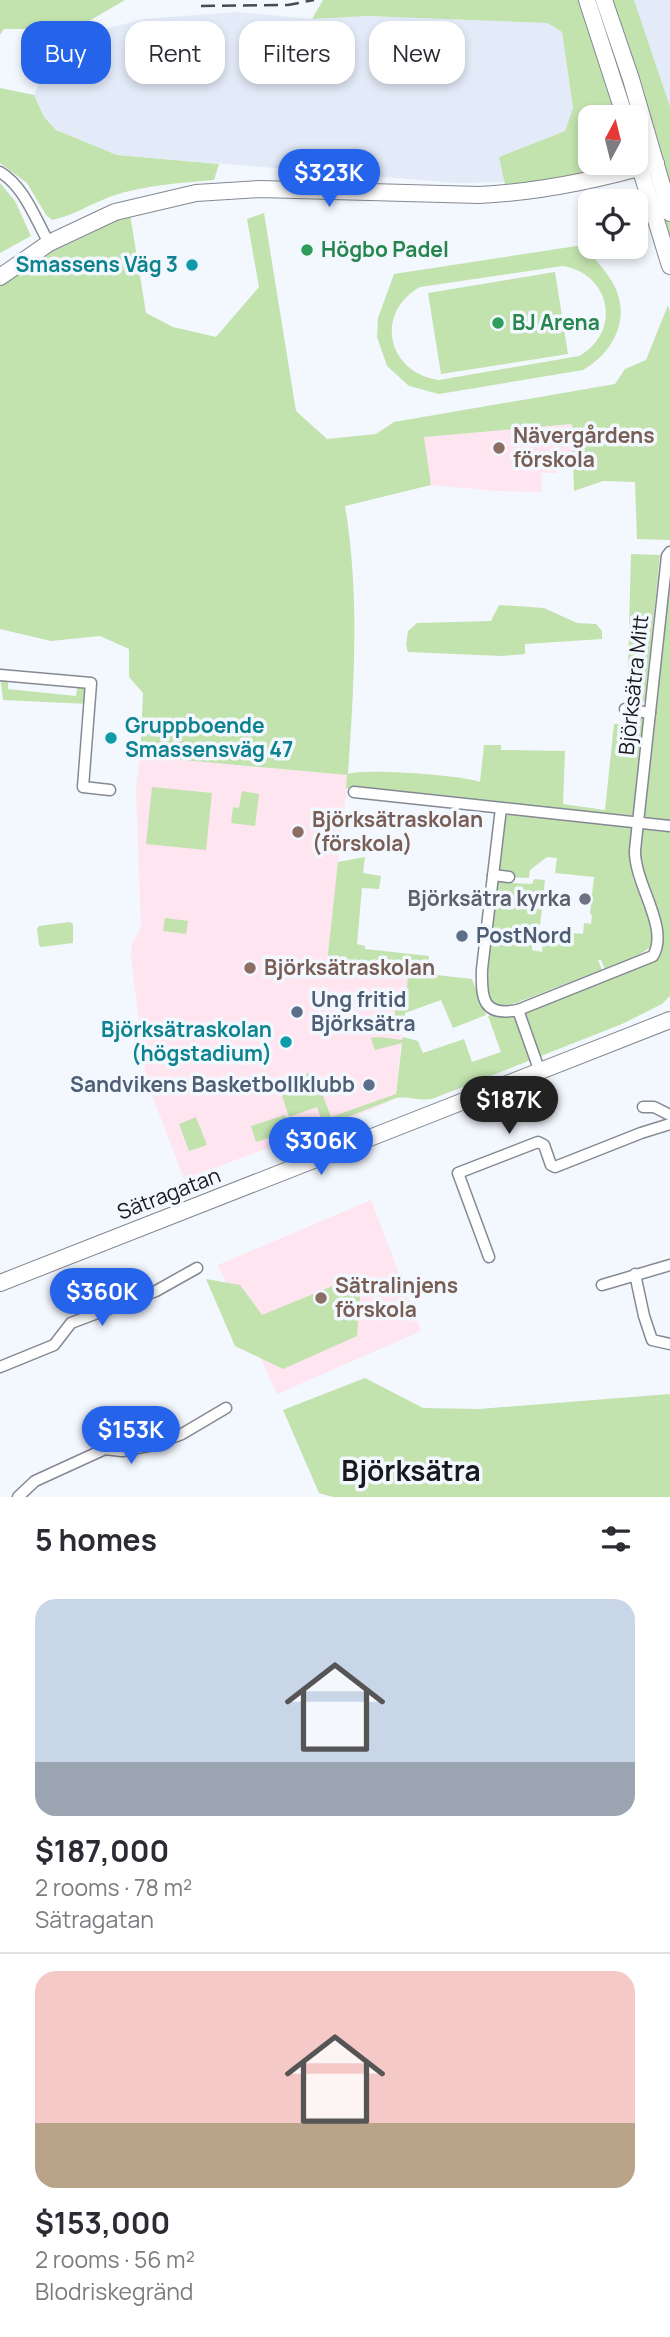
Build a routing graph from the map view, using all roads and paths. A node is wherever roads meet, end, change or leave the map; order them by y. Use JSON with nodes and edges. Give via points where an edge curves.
{"nodes":[{"id":1,"x":587,"y":0,"type":"edge"},
{"id":2,"x":604,"y":0,"type":"edge"},
{"id":3,"x":621,"y":105,"type":"edge"},
{"id":4,"x":632,"y":105,"type":"edge"},
{"id":5,"x":648,"y":165,"type":"joint"},
{"id":6,"x":0,"y":172,"type":"edge"},
{"id":7,"x":611,"y":175,"type":"edge"},
{"id":8,"x":670,"y":213,"type":"edge"},
{"id":9,"x":49,"y":243,"type":"junction"},
{"id":10,"x":670,"y":266,"type":"edge"},
{"id":11,"x":0,"y":277,"type":"edge"},
{"id":12,"x":670,"y":552,"type":"edge"},
{"id":13,"x":0,"y":675,"type":"edge"},
{"id":14,"x":625,"y":709,"type":"dead end"},
{"id":15,"x":650,"y":713,"type":"junction"},
{"id":16,"x":110,"y":790,"type":"dead end"},
{"id":17,"x":354,"y":792,"type":"dead end"},
{"id":18,"x":501,"y":808,"type":"junction"},
{"id":19,"x":638,"y":822,"type":"junction"},
{"id":20,"x":670,"y":826,"type":"edge"},
{"id":21,"x":493,"y":875,"type":"junction"},
{"id":22,"x":509,"y":877,"type":"dead end"},
{"id":23,"x":518,"y":1010,"type":"junction"},
{"id":24,"x":670,"y":1013,"type":"edge"},
{"id":25,"x":670,"y":1020,"type":"edge"},
{"id":26,"x":627,"y":1036,"type":"junction"},
{"id":27,"x":540,"y":1072,"type":"junction"},
{"id":28,"x":643,"y":1107,"type":"dead end"},
{"id":29,"x":670,"y":1115,"type":"edge"},
{"id":30,"x":670,"y":1124,"type":"edge"},
{"id":31,"x":489,"y":1257,"type":"dead end"},
{"id":32,"x":670,"y":1265,"type":"edge"},
{"id":33,"x":197,"y":1268,"type":"dead end"},
{"id":34,"x":635,"y":1275,"type":"junction"},
{"id":35,"x":0,"y":1283,"type":"edge"},
{"id":36,"x":602,"y":1285,"type":"dead end"},
{"id":37,"x":670,"y":1344,"type":"edge"},
{"id":38,"x":0,"y":1367,"type":"edge"},
{"id":39,"x":226,"y":1408,"type":"dead end"},
{"id":40,"x":18,"y":1497,"type":"edge"}],
"edges":[{"from":1,"to":3,"type":"street"},
{"from":2,"to":4,"type":"street"},
{"from":5,"to":8,"type":"street"},
{"from":5,"to":10,"type":"street"},
{"from":6,"to":9,"type":"street","via":[[14,183]]},
{"from":7,"to":9,"type":"street","via":[[507,194],[196,192],[115,212]]},
{"from":9,"to":11,"type":"street"},
{"from":12,"to":15,"type":"street","name":"Björksätra Mitt"},
{"from":13,"to":16,"type":"street","via":[[91,683],[83,788]]},
{"from":14,"to":15,"type":"street"},
{"from":15,"to":19,"type":"street","name":"Björksätra Mitt"},
{"from":17,"to":18,"type":"street"},
{"from":18,"to":19,"type":"street"},
{"from":18,"to":21,"type":"street"},
{"from":19,"to":20,"type":"street"},
{"from":19,"to":23,"type":"street","name":"Björksätra Mitt","via":[[635,862],[659,930],[656,951],[649,959]]},
{"from":21,"to":22,"type":"street"},
{"from":21,"to":23,"type":"street","via":[[482,986],[493,1011]]},
{"from":23,"to":27,"type":"street"},
{"from":24,"to":26,"type":"street","name":"Sätragatan"},
{"from":25,"to":26,"type":"street","name":"Sätragatan"},
{"from":26,"to":27,"type":"street","name":"Sätragatan"},
{"from":27,"to":35,"type":"street","name":"Sätragatan"},
{"from":28,"to":29,"type":"street"},
{"from":30,"to":31,"type":"street","via":[[555,1167],[538,1142],[458,1173]]},
{"from":32,"to":34,"type":"street"},
{"from":33,"to":38,"type":"street","via":[[156,1291],[71,1323],[54,1345]]},
{"from":34,"to":36,"type":"street"},
{"from":34,"to":37,"type":"street","via":[[652,1340]]},
{"from":39,"to":40,"type":"street","via":[[153,1445],[105,1449],[35,1481]]}]}
